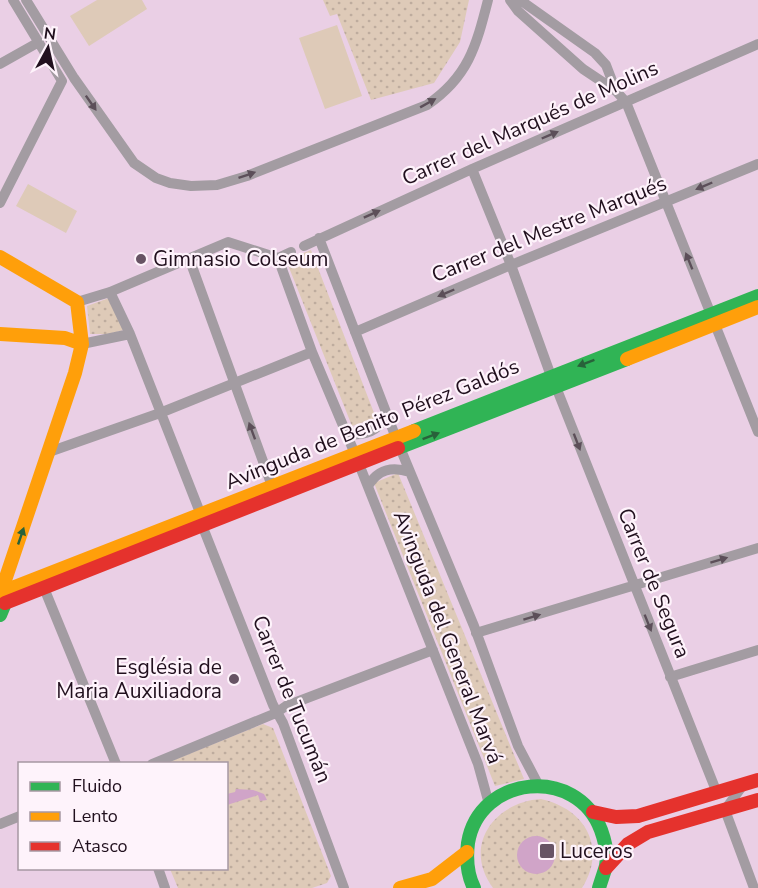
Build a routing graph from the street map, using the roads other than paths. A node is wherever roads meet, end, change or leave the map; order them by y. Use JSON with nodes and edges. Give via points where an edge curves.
{"nodes":[{"id":1,"x":13,"y":0,"type":"edge"},
{"id":2,"x":26,"y":0,"type":"edge"},
{"id":3,"x":488,"y":0,"type":"edge"},
{"id":4,"x":510,"y":0,"type":"edge"},
{"id":5,"x":520,"y":0,"type":"edge"},
{"id":6,"x":39,"y":42,"type":"junction"},
{"id":7,"x":758,"y":44,"type":"edge"},
{"id":8,"x":0,"y":64,"type":"edge"},
{"id":9,"x":616,"y":92,"type":"junction"},
{"id":10,"x":626,"y":102,"type":"junction"},
{"id":11,"x":758,"y":164,"type":"edge"},
{"id":12,"x":472,"y":169,"type":"junction"},
{"id":13,"x":0,"y":203,"type":"edge"},
{"id":14,"x":666,"y":203,"type":"junction"},
{"id":15,"x":319,"y":238,"type":"junction"},
{"id":16,"x":304,"y":246,"type":"dead end"},
{"id":17,"x":291,"y":252,"type":"dead end"},
{"id":18,"x":0,"y":257,"type":"edge"},
{"id":19,"x":189,"y":258,"type":"junction"},
{"id":20,"x":278,"y":258,"type":"junction"},
{"id":21,"x":511,"y":265,"type":"junction"},
{"id":22,"x":110,"y":292,"type":"junction"},
{"id":23,"x":758,"y":296,"type":"edge"},
{"id":24,"x":78,"y":302,"type":"junction"},
{"id":25,"x":758,"y":307,"type":"edge"},
{"id":26,"x":712,"y":319,"type":"junction"},
{"id":27,"x":355,"y":332,"type":"junction"},
{"id":28,"x":0,"y":334,"type":"edge"},
{"id":29,"x":130,"y":334,"type":"junction"},
{"id":30,"x":82,"y":344,"type":"junction"},
{"id":31,"x":312,"y":352,"type":"junction"},
{"id":32,"x":554,"y":381,"type":"junction"},
{"id":33,"x":234,"y":382,"type":"junction"},
{"id":34,"x":160,"y":413,"type":"junction"},
{"id":35,"x":386,"y":413,"type":"junction"},
{"id":36,"x":758,"y":432,"type":"edge"},
{"id":37,"x":346,"y":434,"type":"junction"},
{"id":38,"x":398,"y":443,"type":"junction"},
{"id":39,"x":50,"y":452,"type":"junction"},
{"id":40,"x":357,"y":459,"type":"junction"},
{"id":41,"x":410,"y":472,"type":"junction"},
{"id":42,"x":272,"y":486,"type":"junction"},
{"id":43,"x":368,"y":486,"type":"junction"},
{"id":44,"x":206,"y":520,"type":"junction"},
{"id":45,"x":758,"y":548,"type":"edge"},
{"id":46,"x":633,"y":586,"type":"junction"},
{"id":47,"x":44,"y":588,"type":"junction"},
{"id":48,"x":2,"y":602,"type":"edge"},
{"id":49,"x":476,"y":633,"type":"junction"},
{"id":50,"x":433,"y":650,"type":"junction"},
{"id":51,"x":758,"y":650,"type":"edge"},
{"id":52,"x":670,"y":677,"type":"junction"},
{"id":53,"x":276,"y":713,"type":"junction"},
{"id":54,"x":115,"y":762,"type":"edge"},
{"id":55,"x":157,"y":762,"type":"edge"},
{"id":56,"x":758,"y":780,"type":"edge"},
{"id":57,"x":538,"y":784,"type":"junction"},
{"id":58,"x":744,"y":784,"type":"junction"},
{"id":59,"x":717,"y":793,"type":"junction"},
{"id":60,"x":758,"y":800,"type":"edge"},
{"id":61,"x":489,"y":804,"type":"junction"},
{"id":62,"x":725,"y":810,"type":"junction"},
{"id":63,"x":593,"y":812,"type":"junction"},
{"id":64,"x":18,"y":817,"type":"edge"},
{"id":65,"x":0,"y":824,"type":"edge"},
{"id":66,"x":467,"y":852,"type":"junction"},
{"id":67,"x":606,"y":868,"type":"junction"},
{"id":68,"x":159,"y":870,"type":"edge"},
{"id":69,"x":165,"y":888,"type":"edge"},
{"id":70,"x":344,"y":888,"type":"edge"},
{"id":71,"x":400,"y":888,"type":"edge"},
{"id":72,"x":474,"y":888,"type":"edge"},
{"id":73,"x":599,"y":888,"type":"edge"},
{"id":74,"x":754,"y":888,"type":"edge"}],
"edges":[{"from":1,"to":6,"type":"street"},
{"from":2,"to":3,"type":"street","one_way":true,"via":[[74,78],[134,163],[170,183],[203,187],[247,176],[427,105],[459,77],[472,52]]},
{"from":4,"to":9,"type":"street","via":[[583,69]]},
{"from":5,"to":9,"type":"street","via":[[594,53],[606,65]]},
{"from":6,"to":8,"type":"street"},
{"from":6,"to":13,"type":"street","via":[[62,81]]},
{"from":7,"to":10,"type":"street","name":"Carrer del Marqués de Molins"},
{"from":9,"to":10,"type":"street"},
{"from":12,"to":10,"type":"street","name":"Carrer del Marqués de Molins","one_way":true},
{"from":10,"to":14,"type":"street"},
{"from":11,"to":14,"type":"street","name":"Carrer del Mestre Marqués","one_way":true},
{"from":15,"to":12,"type":"street","name":"Carrer del Marqués de Molins","one_way":true},
{"from":12,"to":21,"type":"street","name":"Carrer de Segura"},
{"from":14,"to":21,"type":"street","name":"Carrer del Mestre Marqués"},
{"from":26,"to":14,"type":"street","one_way":true},
{"from":15,"to":16,"type":"street"},
{"from":15,"to":27,"type":"street","name":"Avinguda del General Marvá"},
{"from":17,"to":20,"type":"street"},
{"from":18,"to":24,"type":"main road"},
{"from":19,"to":20,"type":"street","via":[[228,242]]},
{"from":19,"to":22,"type":"street"},
{"from":19,"to":33,"type":"street"},
{"from":20,"to":31,"type":"street","name":"Avinguda del General Marvá"},
{"from":21,"to":27,"type":"street","name":"Carrer del Mestre Marqués","one_way":true},
{"from":21,"to":32,"type":"street","name":"Carrer de Segura"},
{"from":22,"to":24,"type":"street"},
{"from":22,"to":29,"type":"street","name":"Carrer de Tucumán"},
{"from":23,"to":26,"type":"main road","name":"Avinguda de Benito Pérez Galdós"},
{"from":24,"to":30,"type":"main road"},
{"from":25,"to":26,"type":"main road","name":"Avinguda de Benito Pérez Galdós"},
{"from":26,"to":32,"type":"main road","name":"Avinguda de Benito Pérez Galdós"},
{"from":26,"to":36,"type":"street"},
{"from":27,"to":35,"type":"street","name":"Avinguda del General Marvá"},
{"from":28,"to":30,"type":"main road","via":[[65,338]]},
{"from":29,"to":30,"type":"street"},
{"from":29,"to":34,"type":"street","name":"Carrer de Tucumán"},
{"from":30,"to":39,"type":"main road"},
{"from":31,"to":33,"type":"street"},
{"from":31,"to":37,"type":"street","name":"Avinguda del General Marvá"},
{"from":32,"to":38,"type":"main road","name":"Avinguda de Benito Pérez Galdós"},
{"from":32,"to":46,"type":"street","name":"Carrer de Segura","one_way":true},
{"from":33,"to":34,"type":"street"},
{"from":42,"to":33,"type":"street","one_way":true},
{"from":34,"to":39,"type":"street"},
{"from":34,"to":44,"type":"street","name":"Carrer de Tucumán"},
{"from":35,"to":37,"type":"street","via":[[377,428],[364,434]]},
{"from":35,"to":38,"type":"street","name":"Avinguda del General Marvá"},
{"from":37,"to":40,"type":"street","name":"Avinguda del General Marvá"},
{"from":38,"to":40,"type":"main road","name":"Avinguda de Benito Pérez Galdós"},
{"from":38,"to":41,"type":"street","name":"Avinguda del General Marvá"},
{"from":48,"to":39,"type":"main road","one_way":true},
{"from":40,"to":42,"type":"main road","name":"Avinguda de Benito Pérez Galdós"},
{"from":40,"to":43,"type":"street","name":"Avinguda del General Marvá"},
{"from":40,"to":44,"type":"main road","name":"Avinguda de Benito Pérez Galdós"},
{"from":41,"to":43,"type":"street","via":[[399,468],[384,470]]},
{"from":41,"to":49,"type":"street","name":"Avinguda del General Marvá"},
{"from":42,"to":44,"type":"main road","name":"Avinguda de Benito Pérez Galdós"},
{"from":43,"to":50,"type":"street","name":"Avinguda del General Marvá"},
{"from":44,"to":47,"type":"main road","name":"Avinguda de Benito Pérez Galdós"},
{"from":44,"to":48,"type":"main road","name":"Avinguda de Benito Pérez Galdós"},
{"from":44,"to":53,"type":"street","name":"Carrer de Tucumán"},
{"from":46,"to":45,"type":"street","one_way":true},
{"from":49,"to":46,"type":"street","one_way":true},
{"from":46,"to":52,"type":"street","name":"Carrer de Segura","one_way":true},
{"from":47,"to":48,"type":"main road","name":"Avinguda de Benito Pérez Galdós"},
{"from":47,"to":54,"type":"street"},
{"from":49,"to":57,"type":"street","name":"Avinguda del General Marvá","via":[[518,746]]},
{"from":50,"to":53,"type":"street"},
{"from":50,"to":61,"type":"street","name":"Avinguda del General Marvá","via":[[478,764]]},
{"from":51,"to":52,"type":"street"},
{"from":52,"to":59,"type":"street","name":"Carrer de Segura"},
{"from":53,"to":55,"type":"street"},
{"from":53,"to":70,"type":"street","name":"Carrer de Tucumán"},
{"from":56,"to":58,"type":"main road"},
{"from":57,"to":61,"type":"main road","via":[[511,790]]},
{"from":57,"to":63,"type":"main road","via":[[573,795]]},
{"from":58,"to":59,"type":"main road"},
{"from":58,"to":62,"type":"street"},
{"from":59,"to":63,"type":"main road","via":[[638,816]]},
{"from":60,"to":62,"type":"main road"},
{"from":61,"to":66,"type":"main road","via":[[472,829]]},
{"from":62,"to":67,"type":"main road","via":[[648,832],[628,844]]},
{"from":62,"to":74,"type":"street"},
{"from":63,"to":67,"type":"main road","via":[[603,830],[608,853]]},
{"from":64,"to":65,"type":"street"},
{"from":66,"to":71,"type":"main road","via":[[432,879]]},
{"from":66,"to":72,"type":"main road","via":[[467,868]]},
{"from":67,"to":73,"type":"main road"},
{"from":68,"to":69,"type":"street"}]}
